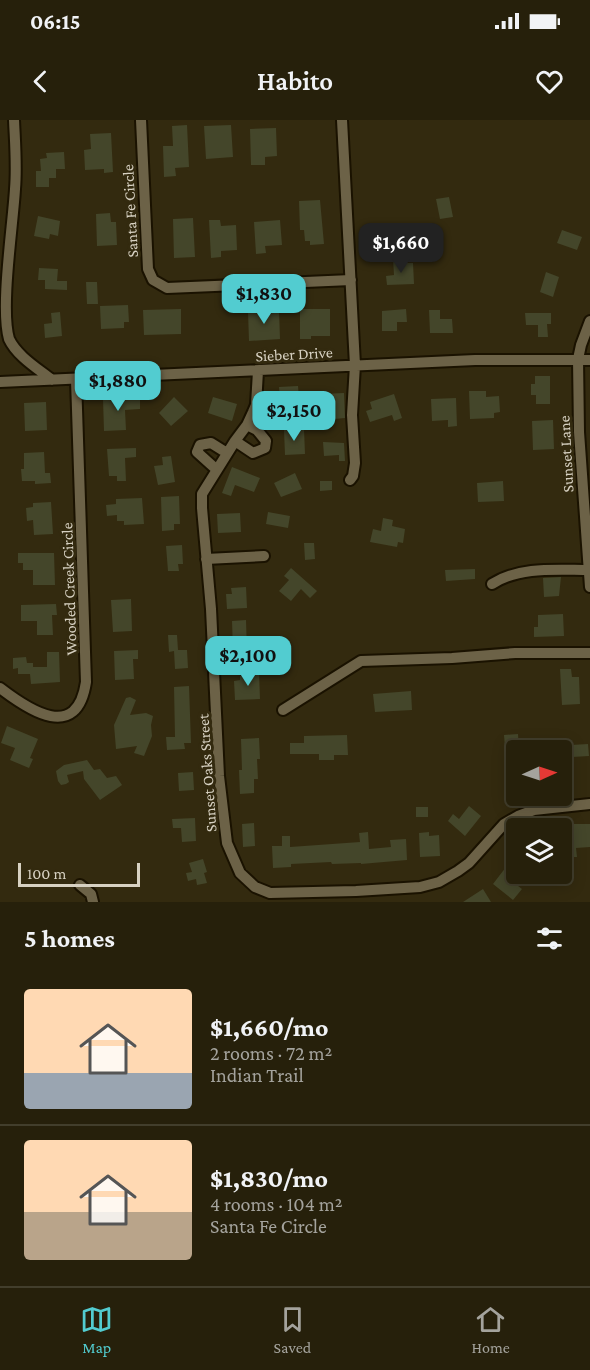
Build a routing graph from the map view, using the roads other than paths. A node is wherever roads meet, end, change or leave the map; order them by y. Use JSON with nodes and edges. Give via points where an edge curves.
{"nodes":[{"id":1,"x":14,"y":120,"type":"edge"},
{"id":2,"x":141,"y":120,"type":"edge"},
{"id":3,"x":342,"y":120,"type":"edge"},
{"id":4,"x":351,"y":280,"type":"junction"},
{"id":5,"x":590,"y":321,"type":"edge"},
{"id":6,"x":578,"y":359,"type":"junction"},
{"id":7,"x":590,"y":360,"type":"edge"},
{"id":8,"x":355,"y":365,"type":"junction"},
{"id":9,"x":258,"y":371,"type":"junction"},
{"id":10,"x":76,"y":379,"type":"junction"},
{"id":11,"x":52,"y":380,"type":"junction"},
{"id":12,"x":0,"y":382,"type":"edge"},
{"id":13,"x":247,"y":425,"type":"junction"},
{"id":14,"x":235,"y":441,"type":"junction"},
{"id":15,"x":227,"y":453,"type":"junction"},
{"id":16,"x":217,"y":470,"type":"junction"},
{"id":17,"x":350,"y":480,"type":"dead end"},
{"id":18,"x":264,"y":556,"type":"dead end"},
{"id":19,"x":206,"y":559,"type":"junction"},
{"id":20,"x":589,"y":570,"type":"edge"},
{"id":21,"x":492,"y":584,"type":"dead end"},
{"id":22,"x":590,"y":587,"type":"edge"},
{"id":23,"x":590,"y":653,"type":"edge"},
{"id":24,"x":0,"y":688,"type":"edge"},
{"id":25,"x":283,"y":710,"type":"dead end"},
{"id":26,"x":590,"y":804,"type":"edge"},
{"id":27,"x":80,"y":885,"type":"dead end"},
{"id":28,"x":93,"y":902,"type":"edge"}],
"edges":[{"from":1,"to":11,"type":"street","via":[[16,187],[4,301],[5,327],[20,354]]},
{"from":2,"to":4,"type":"street","name":"Santa Fe Circle","via":[[148,269],[153,280],[167,288]]},
{"from":3,"to":4,"type":"street"},
{"from":4,"to":8,"type":"street"},
{"from":5,"to":6,"type":"street","name":"Sunset Lane"},
{"from":6,"to":7,"type":"street","name":"Sieber Drive"},
{"from":6,"to":8,"type":"street","name":"Sieber Drive"},
{"from":6,"to":20,"type":"street","name":"Sunset Lane"},
{"from":8,"to":9,"type":"street","name":"Sieber Drive"},
{"from":8,"to":17,"type":"street","via":[[355,463]]},
{"from":9,"to":10,"type":"street","name":"Sieber Drive"},
{"from":9,"to":13,"type":"street","name":"Sunset Oaks Street","via":[[256,405]]},
{"from":10,"to":11,"type":"street","name":"Sieber Drive"},
{"from":10,"to":24,"type":"street","name":"Wooded Creek Circle","via":[[84,695],[79,708],[59,716],[36,713]]},
{"from":11,"to":12,"type":"street","name":"Sieber Drive"},
{"from":13,"to":14,"type":"street","name":"Sunset Oaks Street"},
{"from":13,"to":14,"type":"street","via":[[266,441],[265,448],[253,453]]},
{"from":14,"to":15,"type":"street","name":"Sunset Oaks Street"},
{"from":15,"to":16,"type":"street","name":"Sunset Oaks Street"},
{"from":15,"to":16,"type":"street","via":[[211,443],[200,444],[197,452]]},
{"from":16,"to":19,"type":"street","name":"Sunset Oaks Street","via":[[202,494]]},
{"from":18,"to":19,"type":"street"},
{"from":19,"to":26,"type":"street","name":"Sunset Oaks Street","via":[[219,776],[227,843],[240,873],[255,887],[270,893],[420,887],[458,871],[504,824],[518,816],[545,808]]},
{"from":20,"to":21,"type":"street","via":[[532,571],[504,576]]},
{"from":20,"to":22,"type":"street","name":"Sunset Lane"},
{"from":23,"to":25,"type":"street","via":[[515,652],[361,661]]},
{"from":27,"to":28,"type":"street","via":[[91,894]]}]}
